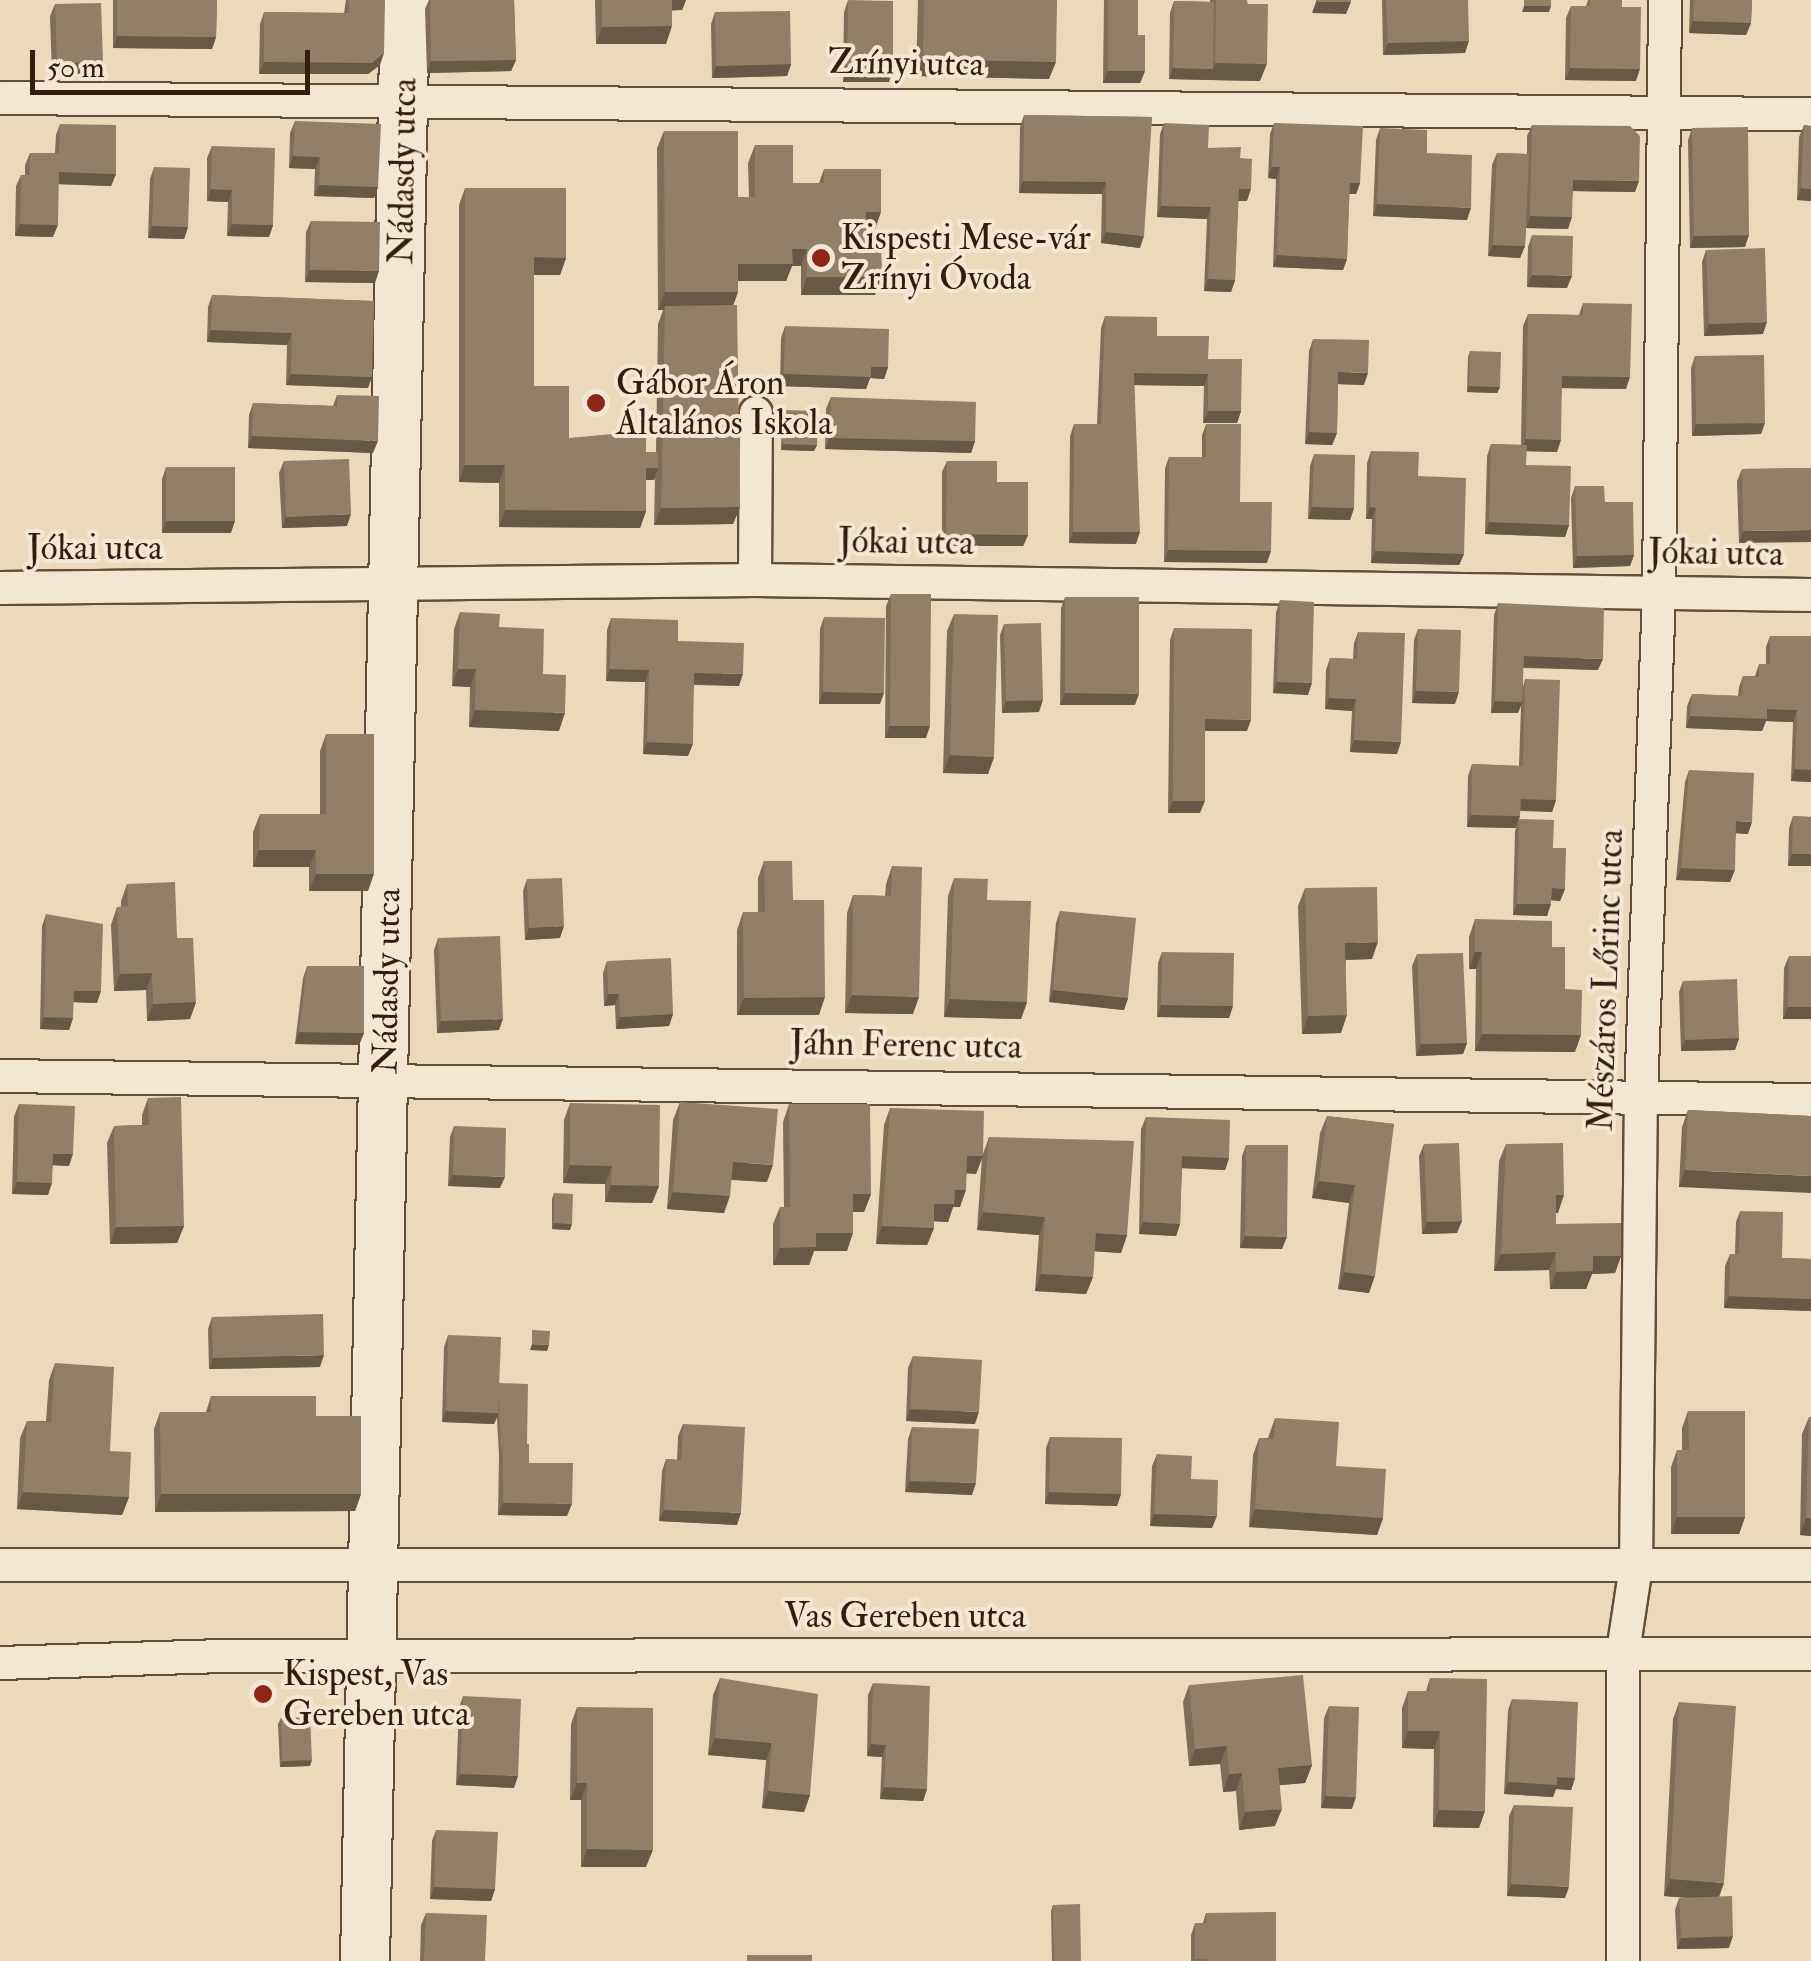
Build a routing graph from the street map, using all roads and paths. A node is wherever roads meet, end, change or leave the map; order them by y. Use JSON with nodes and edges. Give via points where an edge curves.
{"nodes":[{"id":1,"x":405,"y":0,"type":"edge"},
{"id":2,"x":1664,"y":0,"type":"edge"},
{"id":3,"x":0,"y":98,"type":"edge"},
{"id":4,"x":404,"y":98,"type":"junction"},
{"id":5,"x":1664,"y":112,"type":"junction"},
{"id":6,"x":1811,"y":114,"type":"edge"},
{"id":7,"x":756,"y":413,"type":"dead end"},
{"id":8,"x":755,"y":580,"type":"junction"},
{"id":9,"x":394,"y":586,"type":"junction"},
{"id":10,"x":0,"y":588,"type":"edge"},
{"id":11,"x":1659,"y":592,"type":"junction"},
{"id":12,"x":1811,"y":595,"type":"edge"},
{"id":13,"x":0,"y":1076,"type":"edge"},
{"id":14,"x":385,"y":1077,"type":"junction"},
{"id":15,"x":1641,"y":1096,"type":"junction"},
{"id":16,"x":1811,"y":1100,"type":"edge"},
{"id":17,"x":378,"y":1563,"type":"junction"},
{"id":18,"x":0,"y":1566,"type":"edge"},
{"id":19,"x":1636,"y":1566,"type":"junction"},
{"id":20,"x":1811,"y":1566,"type":"edge"},
{"id":21,"x":1623,"y":1652,"type":"junction"},
{"id":22,"x":1811,"y":1654,"type":"edge"},
{"id":23,"x":370,"y":1660,"type":"junction"},
{"id":24,"x":0,"y":1664,"type":"edge"},
{"id":25,"x":365,"y":1961,"type":"edge"},
{"id":26,"x":1623,"y":1961,"type":"edge"}],
"edges":[{"from":1,"to":4,"type":"street","name":"Nádasdy utca"},
{"from":2,"to":5,"type":"street","name":"Mészáros Lőrinc utca"},
{"from":3,"to":4,"type":"street","name":"Zrínyi utca"},
{"from":4,"to":5,"type":"street","name":"Zrínyi utca"},
{"from":4,"to":9,"type":"street","name":"Nádasdy utca"},
{"from":5,"to":6,"type":"street","name":"Zrínyi utca"},
{"from":5,"to":11,"type":"street","name":"Mészáros Lőrinc utca"},
{"from":7,"to":8,"type":"street"},
{"from":8,"to":9,"type":"street","name":"Jókai utca"},
{"from":8,"to":11,"type":"street","name":"Jókai utca"},
{"from":9,"to":10,"type":"street","name":"Jókai utca"},
{"from":9,"to":14,"type":"street","name":"Nádasdy utca"},
{"from":11,"to":12,"type":"street","name":"Jókai utca"},
{"from":11,"to":15,"type":"street","name":"Mészáros Lőrinc utca"},
{"from":13,"to":14,"type":"street","name":"Jáhn Ferenc utca"},
{"from":14,"to":15,"type":"street","name":"Jáhn Ferenc utca"},
{"from":14,"to":17,"type":"street","name":"Nádasdy utca"},
{"from":15,"to":16,"type":"street","name":"Jáhn Ferenc utca"},
{"from":15,"to":19,"type":"street","name":"Mészáros Lőrinc utca"},
{"from":17,"to":18,"type":"street","name":"Vas Gereben utca"},
{"from":17,"to":19,"type":"street","name":"Vas Gereben utca"},
{"from":17,"to":23,"type":"street","name":"Nádasdy utca"},
{"from":19,"to":20,"type":"street","name":"Vas Gereben utca"},
{"from":19,"to":21,"type":"street","name":"Mészáros Lőrinc utca"},
{"from":21,"to":22,"type":"street","name":"Vas Gereben utca"},
{"from":21,"to":23,"type":"street","name":"Vas Gereben utca"},
{"from":21,"to":26,"type":"street","name":"Mészáros Lőrinc utca"},
{"from":23,"to":24,"type":"street","name":"Vas Gereben utca","via":[[229,1656]]},
{"from":23,"to":25,"type":"street","name":"Nádasdy utca"}]}
